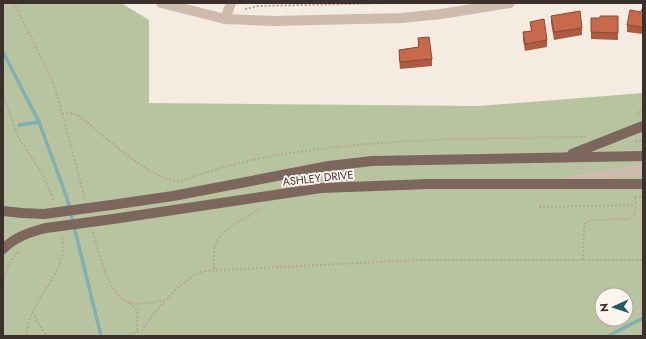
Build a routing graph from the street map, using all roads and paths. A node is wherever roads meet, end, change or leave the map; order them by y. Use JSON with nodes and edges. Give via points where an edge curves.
{"nodes":[{"id":1,"x":14,"y":3,"type":"edge"},
{"id":2,"x":161,"y":3,"type":"edge"},
{"id":3,"x":231,"y":3,"type":"edge"},
{"id":4,"x":389,"y":3,"type":"edge"},
{"id":5,"x":510,"y":3,"type":"edge"},
{"id":6,"x":245,"y":9,"type":"dead end"},
{"id":7,"x":224,"y":19,"type":"junction"},
{"id":8,"x":62,"y":114,"type":"junction"},
{"id":9,"x":643,"y":126,"type":"edge"},
{"id":10,"x":589,"y":137,"type":"dead end"},
{"id":11,"x":634,"y":141,"type":"dead end"},
{"id":12,"x":643,"y":141,"type":"edge"},
{"id":13,"x":565,"y":156,"type":"junction"},
{"id":14,"x":643,"y":156,"type":"edge"},
{"id":15,"x":643,"y":168,"type":"edge"},
{"id":16,"x":547,"y":184,"type":"junction"},
{"id":17,"x":643,"y":184,"type":"edge"},
{"id":18,"x":635,"y":197,"type":"dead end"},
{"id":19,"x":643,"y":197,"type":"edge"},
{"id":20,"x":87,"y":206,"type":"dead end"},
{"id":21,"x":539,"y":206,"type":"dead end"},
{"id":22,"x":262,"y":207,"type":"dead end"},
{"id":23,"x":3,"y":211,"type":"edge"},
{"id":24,"x":93,"y":229,"type":"dead end"},
{"id":25,"x":21,"y":247,"type":"dead end"},
{"id":26,"x":3,"y":249,"type":"edge"},
{"id":27,"x":583,"y":260,"type":"junction"},
{"id":28,"x":643,"y":260,"type":"edge"},
{"id":29,"x":214,"y":269,"type":"junction"},
{"id":30,"x":3,"y":282,"type":"edge"},
{"id":31,"x":165,"y":300,"type":"junction"},
{"id":32,"x":129,"y":302,"type":"junction"},
{"id":33,"x":33,"y":312,"type":"dead end"},
{"id":34,"x":137,"y":333,"type":"junction"},
{"id":35,"x":47,"y":336,"type":"edge"},
{"id":36,"x":126,"y":336,"type":"edge"}],
"edges":[{"from":1,"to":8,"type":"path","via":[[52,78]]},
{"from":2,"to":7,"type":"street"},
{"from":3,"to":7,"type":"street"},
{"from":4,"to":6,"type":"path","via":[[258,6]]},
{"from":5,"to":7,"type":"street","via":[[402,18],[274,21]]},
{"from":8,"to":10,"type":"path","via":[[76,114],[141,166],[174,181],[262,157],[303,150],[435,139]]},
{"from":8,"to":20,"type":"path"},
{"from":9,"to":13,"type":"main road"},
{"from":11,"to":12,"type":"path"},
{"from":13,"to":14,"type":"main road","name":"ASHLEY DRIVE"},
{"from":13,"to":23,"type":"main road","name":"ASHLEY DRIVE","bridge":true,"via":[[372,161],[329,166],[111,205],[44,214]]},
{"from":15,"to":16,"type":"street"},
{"from":16,"to":17,"type":"main road","name":"ASHLEY DRIVE"},
{"from":16,"to":26,"type":"main road","name":"ASHLEY DRIVE","bridge":true,"via":[[429,184],[321,188],[46,228],[27,233]]},
{"from":18,"to":19,"type":"path"},
{"from":21,"to":27,"type":"path","via":[[635,205],[634,217],[630,220],[586,222]]},
{"from":22,"to":29,"type":"path","via":[[226,229],[218,237],[215,244]]},
{"from":24,"to":32,"type":"path","via":[[110,281],[122,298]]},
{"from":25,"to":30,"type":"path","via":[[9,264]]},
{"from":27,"to":28,"type":"path"},
{"from":27,"to":29,"type":"path","via":[[416,260]]},
{"from":29,"to":31,"type":"path","via":[[194,275]]},
{"from":31,"to":32,"type":"path","via":[[137,304]]},
{"from":31,"to":34,"type":"path"},
{"from":32,"to":34,"type":"path","via":[[137,311]]},
{"from":33,"to":35,"type":"path"},
{"from":34,"to":36,"type":"path"}]}
